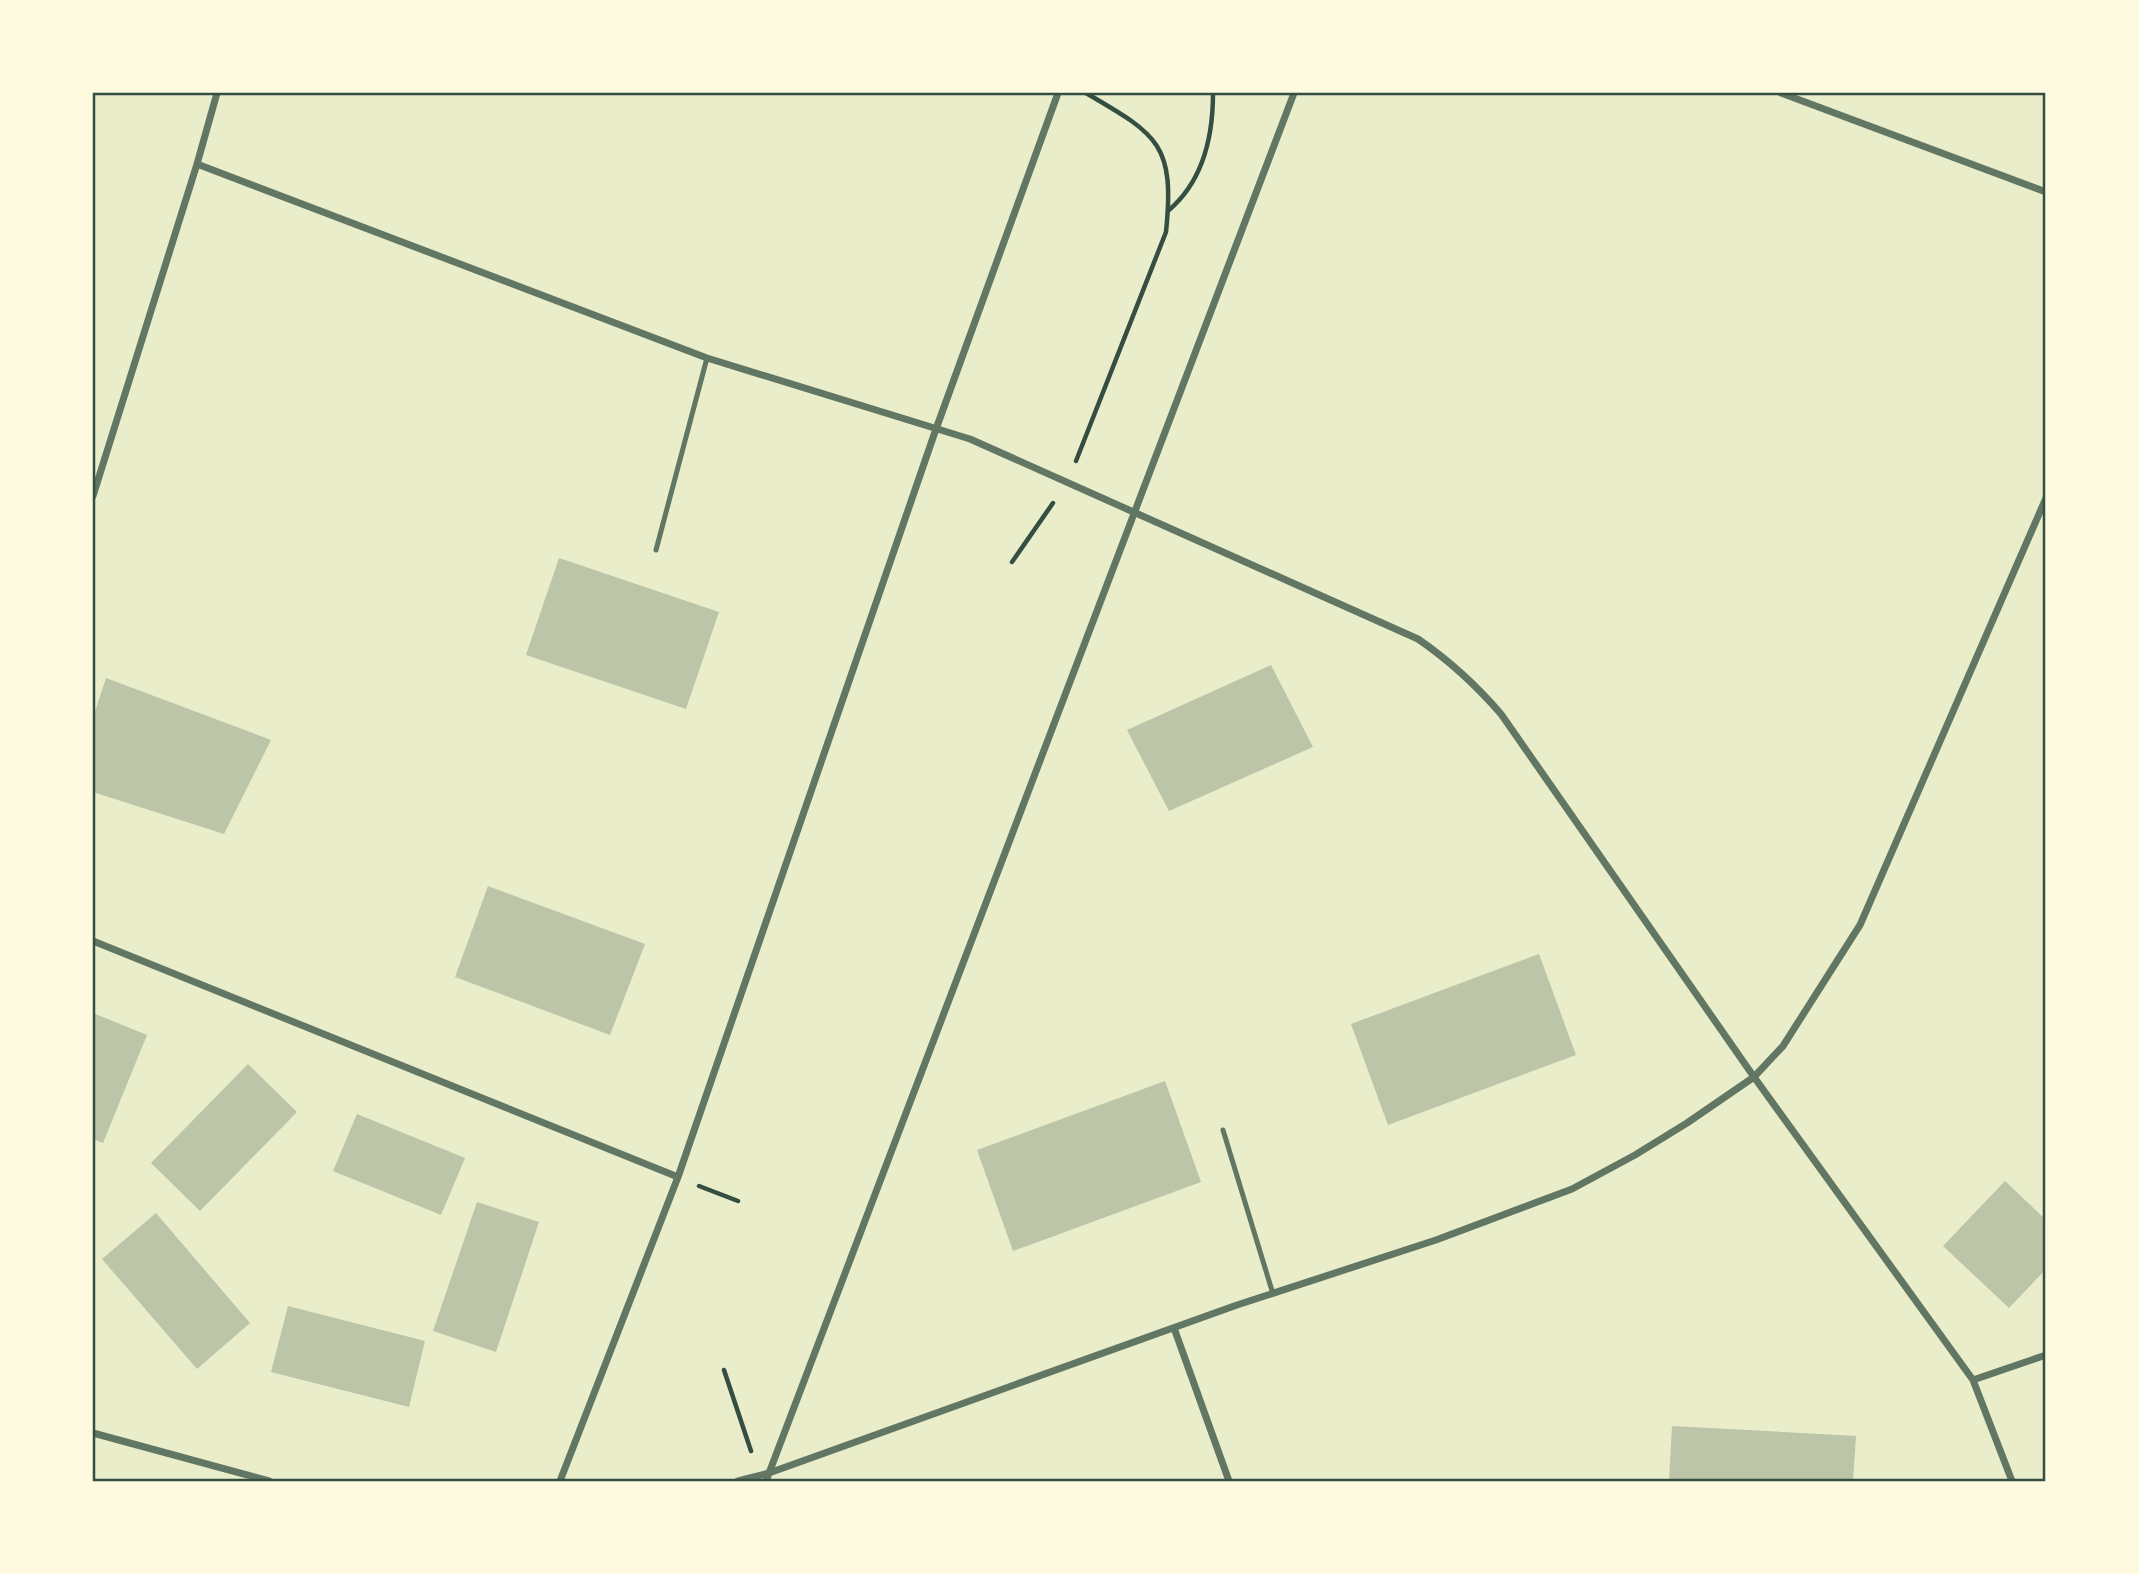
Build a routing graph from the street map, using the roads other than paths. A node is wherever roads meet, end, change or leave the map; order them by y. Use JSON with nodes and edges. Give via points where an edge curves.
{"nodes":[{"id":1,"x":217,"y":93,"type":"edge"},
{"id":2,"x":1058,"y":93,"type":"edge"},
{"id":3,"x":1294,"y":93,"type":"edge"},
{"id":4,"x":1781,"y":93,"type":"edge"},
{"id":5,"x":197,"y":164,"type":"junction"},
{"id":6,"x":2046,"y":192,"type":"edge"},
{"id":7,"x":707,"y":358,"type":"junction"},
{"id":8,"x":936,"y":429,"type":"junction"},
{"id":9,"x":93,"y":495,"type":"edge"},
{"id":10,"x":2046,"y":498,"type":"edge"},
{"id":11,"x":1134,"y":510,"type":"junction"},
{"id":12,"x":656,"y":550,"type":"dead end"},
{"id":13,"x":93,"y":941,"type":"edge"},
{"id":14,"x":1754,"y":1077,"type":"junction"},
{"id":15,"x":1223,"y":1130,"type":"dead end"},
{"id":16,"x":678,"y":1177,"type":"junction"},
{"id":17,"x":1273,"y":1294,"type":"junction"},
{"id":18,"x":1174,"y":1328,"type":"junction"},
{"id":19,"x":2046,"y":1355,"type":"edge"},
{"id":20,"x":1973,"y":1380,"type":"junction"},
{"id":21,"x":93,"y":1433,"type":"edge"},
{"id":22,"x":765,"y":1477,"type":"edge"},
{"id":23,"x":270,"y":1481,"type":"edge"},
{"id":24,"x":560,"y":1481,"type":"edge"},
{"id":25,"x":738,"y":1481,"type":"edge"},
{"id":26,"x":1229,"y":1481,"type":"edge"},
{"id":27,"x":2012,"y":1481,"type":"edge"}],
"edges":[{"from":1,"to":5,"type":"street"},
{"from":2,"to":8,"type":"street"},
{"from":3,"to":11,"type":"street"},
{"from":4,"to":6,"type":"street"},
{"from":5,"to":7,"type":"street"},
{"from":5,"to":9,"type":"street"},
{"from":7,"to":8,"type":"street"},
{"from":7,"to":12,"type":"lane"},
{"from":8,"to":11,"type":"street","via":[[970,439]]},
{"from":8,"to":16,"type":"street"},
{"from":10,"to":14,"type":"street","via":[[1860,925],[1783,1046]]},
{"from":11,"to":14,"type":"street","via":[[1418,639],[1479,688]]},
{"from":11,"to":22,"type":"street"},
{"from":13,"to":16,"type":"street"},
{"from":14,"to":17,"type":"street","via":[[1635,1156],[1572,1189]]},
{"from":14,"to":20,"type":"street"},
{"from":15,"to":17,"type":"lane"},
{"from":16,"to":24,"type":"street"},
{"from":17,"to":18,"type":"street"},
{"from":18,"to":22,"type":"street"},
{"from":18,"to":26,"type":"street"},
{"from":19,"to":20,"type":"street"},
{"from":20,"to":27,"type":"street"},
{"from":21,"to":23,"type":"street"},
{"from":22,"to":25,"type":"street"}]}
